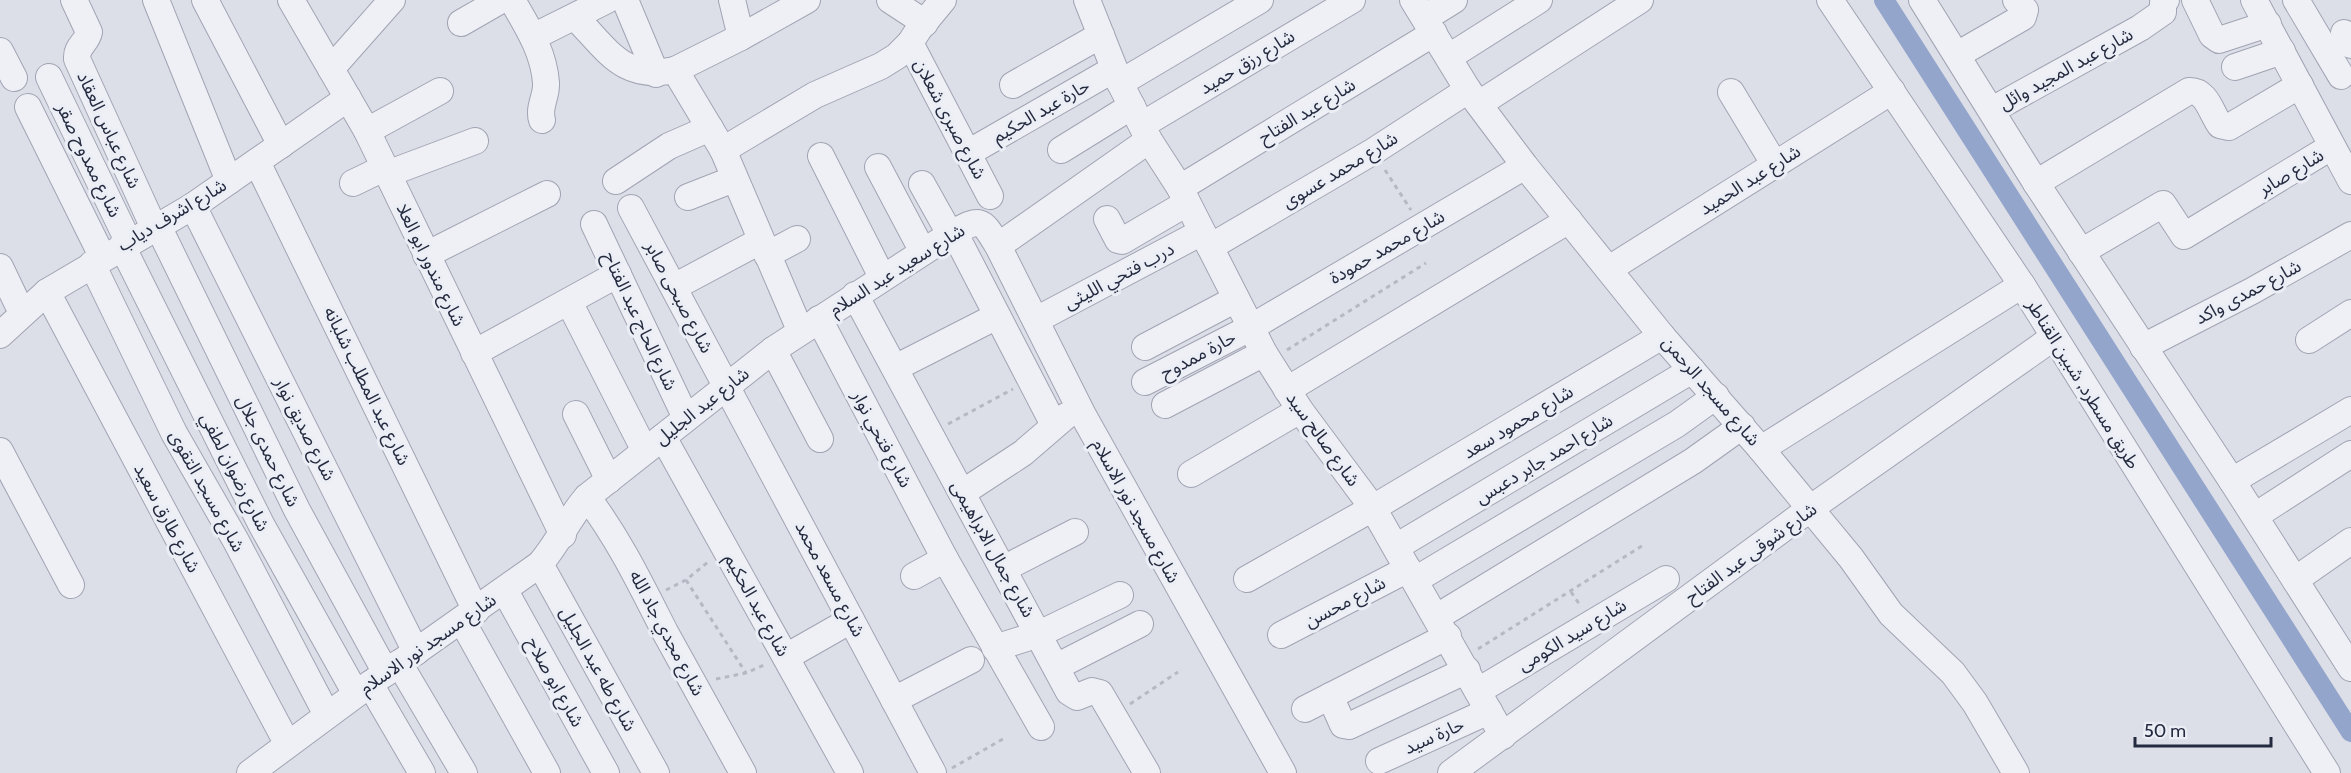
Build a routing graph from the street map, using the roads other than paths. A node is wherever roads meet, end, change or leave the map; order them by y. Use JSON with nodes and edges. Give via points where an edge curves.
{"nodes":[{"id":1,"x":74,"y":0,"type":"edge"},
{"id":2,"x":156,"y":0,"type":"edge"},
{"id":3,"x":205,"y":0,"type":"edge"},
{"id":4,"x":291,"y":0,"type":"edge"},
{"id":5,"x":392,"y":0,"type":"edge"},
{"id":6,"x":501,"y":0,"type":"edge"},
{"id":7,"x":512,"y":0,"type":"edge"},
{"id":8,"x":608,"y":0,"type":"edge"},
{"id":9,"x":625,"y":0,"type":"edge"},
{"id":10,"x":732,"y":0,"type":"edge"},
{"id":11,"x":807,"y":0,"type":"edge"},
{"id":12,"x":890,"y":0,"type":"edge"},
{"id":13,"x":943,"y":0,"type":"edge"},
{"id":14,"x":1087,"y":0,"type":"edge"},
{"id":15,"x":1260,"y":0,"type":"edge"},
{"id":16,"x":1352,"y":0,"type":"edge"},
{"id":17,"x":1454,"y":0,"type":"edge"},
{"id":18,"x":1539,"y":0,"type":"edge"},
{"id":19,"x":1640,"y":0,"type":"edge"},
{"id":20,"x":1830,"y":0,"type":"edge"},
{"id":21,"x":1922,"y":0,"type":"edge"},
{"id":22,"x":2016,"y":0,"type":"edge"},
{"id":23,"x":2166,"y":0,"type":"edge"},
{"id":24,"x":2195,"y":0,"type":"edge"},
{"id":25,"x":2254,"y":0,"type":"edge"},
{"id":26,"x":2296,"y":0,"type":"edge"},
{"id":27,"x":575,"y":17,"type":"junction"},
{"id":28,"x":1424,"y":17,"type":"edge"},
{"id":29,"x":460,"y":23,"type":"dead end"},
{"id":30,"x":2268,"y":24,"type":"junction"},
{"id":31,"x":917,"y":33,"type":"junction"},
{"id":32,"x":1101,"y":35,"type":"junction"},
{"id":33,"x":533,"y":37,"type":"junction"},
{"id":34,"x":741,"y":37,"type":"junction"},
{"id":35,"x":0,"y":51,"type":"edge"},
{"id":36,"x":2282,"y":51,"type":"junction"},
{"id":37,"x":1957,"y":55,"type":"junction"},
{"id":38,"x":1449,"y":57,"type":"junction"},
{"id":39,"x":2235,"y":67,"type":"dead end"},
{"id":40,"x":331,"y":69,"type":"junction"},
{"id":41,"x":666,"y":72,"type":"junction"},
{"id":42,"x":2346,"y":74,"type":"edge"},
{"id":43,"x":1117,"y":76,"type":"junction"},
{"id":44,"x":49,"y":77,"type":"dead end"},
{"id":45,"x":14,"y":78,"type":"dead end"},
{"id":46,"x":1012,"y":85,"type":"dead end"},
{"id":47,"x":2302,"y":88,"type":"junction"},
{"id":48,"x":440,"y":91,"type":"dead end"},
{"id":49,"x":1892,"y":91,"type":"junction"},
{"id":50,"x":1731,"y":92,"type":"dead end"},
{"id":51,"x":1474,"y":97,"type":"junction"},
{"id":52,"x":348,"y":98,"type":"junction"},
{"id":53,"x":28,"y":107,"type":"dead end"},
{"id":54,"x":1992,"y":110,"type":"junction"},
{"id":55,"x":542,"y":120,"type":"dead end"},
{"id":56,"x":1141,"y":124,"type":"junction"},
{"id":57,"x":367,"y":131,"type":"junction"},
{"id":58,"x":716,"y":139,"type":"junction"},
{"id":59,"x":475,"y":141,"type":"dead end"},
{"id":60,"x":281,"y":145,"type":"junction"},
{"id":61,"x":2331,"y":147,"type":"junction"},
{"id":62,"x":1061,"y":150,"type":"dead end"},
{"id":63,"x":968,"y":153,"type":"junction"},
{"id":64,"x":821,"y":156,"type":"dead end"},
{"id":65,"x":257,"y":162,"type":"junction"},
{"id":66,"x":1775,"y":165,"type":"junction"},
{"id":67,"x":1524,"y":166,"type":"junction"},
{"id":68,"x":878,"y":167,"type":"dead end"},
{"id":69,"x":386,"y":171,"type":"junction"},
{"id":70,"x":735,"y":179,"type":"junction"},
{"id":71,"x":229,"y":181,"type":"junction"},
{"id":72,"x":616,"y":181,"type":"dead end"},
{"id":73,"x":2351,"y":181,"type":"edge"},
{"id":74,"x":352,"y":183,"type":"dead end"},
{"id":75,"x":2036,"y":183,"type":"junction"},
{"id":76,"x":922,"y":184,"type":"dead end"},
{"id":77,"x":547,"y":194,"type":"dead end"},
{"id":78,"x":688,"y":196,"type":"dead end"},
{"id":79,"x":990,"y":196,"type":"dead end"},
{"id":80,"x":1184,"y":196,"type":"junction"},
{"id":81,"x":194,"y":206,"type":"junction"},
{"id":82,"x":631,"y":207,"type":"dead end"},
{"id":83,"x":1107,"y":219,"type":"dead end"},
{"id":84,"x":1569,"y":220,"type":"junction"},
{"id":85,"x":594,"y":224,"type":"dead end"},
{"id":86,"x":156,"y":227,"type":"junction"},
{"id":87,"x":952,"y":233,"type":"junction"},
{"id":88,"x":2351,"y":235,"type":"edge"},
{"id":89,"x":797,"y":239,"type":"dead end"},
{"id":90,"x":1206,"y":240,"type":"junction"},
{"id":91,"x":998,"y":246,"type":"junction"},
{"id":92,"x":764,"y":248,"type":"junction"},
{"id":93,"x":923,"y":252,"type":"junction"},
{"id":94,"x":2081,"y":252,"type":"junction"},
{"id":95,"x":111,"y":253,"type":"junction"},
{"id":96,"x":426,"y":255,"type":"junction"},
{"id":97,"x":0,"y":267,"type":"edge"},
{"id":98,"x":1609,"y":269,"type":"junction"},
{"id":99,"x":618,"y":274,"type":"junction"},
{"id":100,"x":882,"y":277,"type":"junction"},
{"id":101,"x":2022,"y":285,"type":"junction"},
{"id":102,"x":674,"y":288,"type":"junction"},
{"id":103,"x":47,"y":292,"type":"junction"},
{"id":104,"x":855,"y":295,"type":"junction"},
{"id":105,"x":1236,"y":299,"type":"junction"},
{"id":106,"x":568,"y":302,"type":"junction"},
{"id":107,"x":22,"y":313,"type":"junction"},
{"id":108,"x":2351,"y":314,"type":"edge"},
{"id":109,"x":997,"y":316,"type":"junction"},
{"id":110,"x":1036,"y":320,"type":"junction"},
{"id":111,"x":810,"y":324,"type":"junction"},
{"id":112,"x":1250,"y":328,"type":"junction"},
{"id":113,"x":0,"y":335,"type":"edge"},
{"id":114,"x":1662,"y":336,"type":"junction"},
{"id":115,"x":2054,"y":337,"type":"junction"},
{"id":116,"x":2309,"y":340,"type":"dead end"},
{"id":117,"x":1145,"y":347,"type":"dead end"},
{"id":118,"x":2144,"y":347,"type":"junction"},
{"id":119,"x":773,"y":350,"type":"junction"},
{"id":120,"x":474,"y":353,"type":"junction"},
{"id":121,"x":1267,"y":357,"type":"junction"},
{"id":122,"x":895,"y":368,"type":"junction"},
{"id":123,"x":1692,"y":370,"type":"junction"},
{"id":124,"x":1145,"y":382,"type":"dead end"},
{"id":125,"x":727,"y":386,"type":"junction"},
{"id":126,"x":1716,"y":396,"type":"junction"},
{"id":127,"x":1293,"y":400,"type":"junction"},
{"id":128,"x":1165,"y":405,"type":"dead end"},
{"id":129,"x":2351,"y":410,"type":"edge"},
{"id":130,"x":576,"y":414,"type":"dead end"},
{"id":131,"x":1083,"y":415,"type":"junction"},
{"id":132,"x":686,"y":418,"type":"junction"},
{"id":133,"x":1054,"y":425,"type":"junction"},
{"id":134,"x":1742,"y":426,"type":"junction"},
{"id":135,"x":820,"y":439,"type":"dead end"},
{"id":136,"x":654,"y":444,"type":"junction"},
{"id":137,"x":1761,"y":449,"type":"junction"},
{"id":138,"x":0,"y":451,"type":"edge"},
{"id":139,"x":2351,"y":454,"type":"edge"},
{"id":140,"x":1191,"y":474,"type":"dead end"},
{"id":141,"x":609,"y":480,"type":"junction"},
{"id":142,"x":2232,"y":481,"type":"junction"},
{"id":143,"x":962,"y":493,"type":"junction"},
{"id":144,"x":587,"y":496,"type":"junction"},
{"id":145,"x":1373,"y":508,"type":"junction"},
{"id":146,"x":1811,"y":508,"type":"junction"},
{"id":147,"x":297,"y":510,"type":"junction"},
{"id":148,"x":2254,"y":516,"type":"junction"},
{"id":149,"x":261,"y":524,"type":"junction"},
{"id":150,"x":1075,"y":532,"type":"dead end"},
{"id":151,"x":563,"y":535,"type":"junction"},
{"id":152,"x":236,"y":541,"type":"junction"},
{"id":153,"x":2351,"y":541,"type":"edge"},
{"id":154,"x":945,"y":559,"type":"junction"},
{"id":155,"x":540,"y":564,"type":"junction"},
{"id":156,"x":1406,"y":565,"type":"junction"},
{"id":157,"x":1002,"y":569,"type":"junction"},
{"id":158,"x":914,"y":576,"type":"dead end"},
{"id":159,"x":1247,"y":579,"type":"dead end"},
{"id":160,"x":1666,"y":579,"type":"dead end"},
{"id":161,"x":2295,"y":580,"type":"junction"},
{"id":162,"x":72,"y":585,"type":"dead end"},
{"id":163,"x":505,"y":591,"type":"junction"},
{"id":164,"x":1120,"y":595,"type":"dead end"},
{"id":165,"x":469,"y":616,"type":"junction"},
{"id":166,"x":851,"y":620,"type":"junction"},
{"id":167,"x":1140,"y":624,"type":"dead end"},
{"id":168,"x":1442,"y":627,"type":"junction"},
{"id":169,"x":1039,"y":634,"type":"junction"},
{"id":170,"x":1281,"y":635,"type":"dead end"},
{"id":171,"x":995,"y":648,"type":"junction"},
{"id":172,"x":786,"y":657,"type":"junction"},
{"id":173,"x":972,"y":660,"type":"dead end"},
{"id":174,"x":1056,"y":667,"type":"junction"},
{"id":175,"x":2351,"y":668,"type":"edge"},
{"id":176,"x":386,"y":673,"type":"junction"},
{"id":177,"x":1474,"y":683,"type":"junction"},
{"id":178,"x":1330,"y":696,"type":"junction"},
{"id":179,"x":894,"y":700,"type":"junction"},
{"id":180,"x":1305,"y":709,"type":"dead end"},
{"id":181,"x":327,"y":715,"type":"junction"},
{"id":182,"x":1041,"y":728,"type":"dead end"},
{"id":183,"x":1503,"y":736,"type":"junction"},
{"id":184,"x":287,"y":743,"type":"junction"},
{"id":185,"x":1379,"y":761,"type":"dead end"},
{"id":186,"x":250,"y":773,"type":"edge"},
{"id":187,"x":422,"y":773,"type":"edge"},
{"id":188,"x":464,"y":773,"type":"edge"},
{"id":189,"x":547,"y":773,"type":"edge"},
{"id":190,"x":606,"y":773,"type":"edge"},
{"id":191,"x":656,"y":773,"type":"edge"},
{"id":192,"x":742,"y":773,"type":"edge"},
{"id":193,"x":850,"y":773,"type":"edge"},
{"id":194,"x":933,"y":773,"type":"edge"},
{"id":195,"x":1147,"y":773,"type":"edge"},
{"id":196,"x":1282,"y":773,"type":"edge"},
{"id":197,"x":1451,"y":773,"type":"edge"},
{"id":198,"x":2016,"y":773,"type":"edge"},
{"id":199,"x":2327,"y":773,"type":"edge"}],
"edges":[{"from":1,"to":86,"type":"street","name":"شارع عباس العقاد","via":[[89,32],[79,47],[77,59]]},
{"from":2,"to":71,"type":"street"},
{"from":3,"to":60,"type":"street"},
{"from":4,"to":40,"type":"street","name":"شارع مندور ابو العلا"},
{"from":5,"to":40,"type":"street"},
{"from":6,"to":29,"type":"street"},
{"from":7,"to":33,"type":"street"},
{"from":8,"to":27,"type":"street"},
{"from":9,"to":41,"type":"street"},
{"from":10,"to":34,"type":"street"},
{"from":11,"to":34,"type":"street"},
{"from":12,"to":31,"type":"street"},
{"from":13,"to":31,"type":"street"},
{"from":14,"to":32,"type":"street","name":"شارع صالح سيد"},
{"from":15,"to":43,"type":"street","name":"حارة عبد الحكيم"},
{"from":16,"to":56,"type":"street","name":"شارع رزق حميد"},
{"from":17,"to":28,"type":"street","name":"شارع عبد الفتاح"},
{"from":18,"to":38,"type":"street"},
{"from":19,"to":51,"type":"street","name":"شارع محمد عسوى"},
{"from":20,"to":49,"type":"street","name":"طريق مسطرد, شبين القناطر"},
{"from":21,"to":37,"type":"street"},
{"from":22,"to":37,"type":"street","via":[[2025,10],[2023,17]]},
{"from":23,"to":54,"type":"street","name":"شارع عبد المجيد وائل","via":[[2163,12],[2140,28]]},
{"from":24,"to":30,"type":"street","via":[[2212,35],[2219,40]]},
{"from":25,"to":30,"type":"street"},
{"from":26,"to":42,"type":"street"},
{"from":27,"to":33,"type":"street"},
{"from":27,"to":41,"type":"street","via":[[616,60],[629,68]]},
{"from":28,"to":38,"type":"street","name":"شارع مسجد الرحمن"},
{"from":28,"to":80,"type":"street","name":"شارع عبد الفتاح"},
{"from":30,"to":36,"type":"street"},
{"from":31,"to":58,"type":"street","via":[[897,56],[881,66]]},
{"from":31,"to":63,"type":"street","name":"شارع صبرى شعلان"},
{"from":32,"to":43,"type":"street","name":"شارع صالح سيد"},
{"from":32,"to":46,"type":"street"},
{"from":33,"to":55,"type":"street","via":[[546,86]]},
{"from":34,"to":41,"type":"street"},
{"from":35,"to":45,"type":"street"},
{"from":36,"to":39,"type":"street"},
{"from":36,"to":47,"type":"street"},
{"from":37,"to":54,"type":"street"},
{"from":38,"to":51,"type":"street","name":"شارع مسجد الرحمن"},
{"from":40,"to":52,"type":"street","name":"شارع مندور ابو العلا"},
{"from":41,"to":58,"type":"street"},
{"from":42,"to":47,"type":"street"},
{"from":43,"to":56,"type":"street","name":"شارع صالح سيد"},
{"from":43,"to":63,"type":"street","name":"حارة عبد الحكيم"},
{"from":44,"to":95,"type":"street","name":"شارع ممدوح صقر"},
{"from":47,"to":61,"type":"street"},
{"from":47,"to":75,"type":"street","via":[[2229,127],[2220,125],[2205,99],[2195,91],[2180,96]]},
{"from":48,"to":57,"type":"street"},
{"from":49,"to":66,"type":"street","name":"شارع عبد الحميد"},
{"from":49,"to":101,"type":"street","name":"طريق مسطرد, شبين القناطر"},
{"from":50,"to":66,"type":"street"},
{"from":51,"to":67,"type":"street","name":"شارع مسجد الرحمن"},
{"from":51,"to":90,"type":"street","name":"شارع محمد عسوى"},
{"from":52,"to":57,"type":"street","name":"شارع مندور ابو العلا"},
{"from":52,"to":60,"type":"street","name":"شارع اشرف دياب"},
{"from":53,"to":95,"type":"street"},
{"from":54,"to":75,"type":"street"},
{"from":56,"to":62,"type":"street"},
{"from":56,"to":80,"type":"street","name":"شارع صالح سيد"},
{"from":56,"to":91,"type":"street"},
{"from":57,"to":69,"type":"street","name":"شارع مندور ابو العلا"},
{"from":58,"to":70,"type":"street"},
{"from":58,"to":72,"type":"street","via":[[669,146]]},
{"from":59,"to":69,"type":"street"},
{"from":60,"to":65,"type":"street","name":"شارع اشرف دياب"},
{"from":61,"to":73,"type":"street"},
{"from":61,"to":94,"type":"street","name":"شارع صابر","via":[[2184,236],[2162,204]]},
{"from":63,"to":79,"type":"street","name":"شارع صبرى شعلان"},
{"from":64,"to":100,"type":"street"},
{"from":65,"to":71,"type":"street","name":"شارع اشرف دياب"},
{"from":65,"to":165,"type":"street","name":"شارع عبد المطلب شلبانه"},
{"from":66,"to":98,"type":"street","name":"شارع عبد الحميد"},
{"from":67,"to":84,"type":"street","name":"شارع مسجد الرحمن"},
{"from":67,"to":112,"type":"street","name":"شارع محمد حمودة"},
{"from":68,"to":93,"type":"street"},
{"from":69,"to":74,"type":"street"},
{"from":69,"to":96,"type":"street","name":"شارع مندور ابو العلا"},
{"from":70,"to":78,"type":"street"},
{"from":70,"to":92,"type":"street"},
{"from":71,"to":81,"type":"street","name":"شارع اشرف دياب"},
{"from":75,"to":94,"type":"street"},
{"from":76,"to":87,"type":"street"},
{"from":77,"to":96,"type":"street"},
{"from":80,"to":83,"type":"street","name":"شارع عبد الفتاح","via":[[1122,241]]},
{"from":80,"to":90,"type":"street","name":"شارع صالح سيد"},
{"from":81,"to":86,"type":"street","name":"شارع اشرف دياب"},
{"from":81,"to":176,"type":"street","name":"شارع صديق نوار"},
{"from":82,"to":102,"type":"street","name":"شارع صبحى صابر"},
{"from":84,"to":98,"type":"street","name":"شارع مسجد الرحمن"},
{"from":84,"to":127,"type":"street"},
{"from":85,"to":99,"type":"street","name":"شارع الحاج عبد الفتاح"},
{"from":86,"to":95,"type":"street","name":"شارع اشرف دياب"},
{"from":86,"to":147,"type":"street","name":"شارع حمدى جلال"},
{"from":87,"to":91,"type":"street","name":"شارع سعيد عبد السلام","via":[[979,221]]},
{"from":87,"to":93,"type":"street","name":"شارع سعيد عبد السلام"},
{"from":87,"to":109,"type":"street"},
{"from":88,"to":118,"type":"street","name":"شارع حمدى واكد"},
{"from":89,"to":92,"type":"street"},
{"from":90,"to":105,"type":"street","name":"شارع صالح سيد"},
{"from":90,"to":110,"type":"street","name":"درب فتحي الليثى"},
{"from":91,"to":110,"type":"street","name":"شارع مسجد نور الاسلام"},
{"from":92,"to":102,"type":"street"},
{"from":92,"to":111,"type":"street"},
{"from":93,"to":100,"type":"street","name":"شارع سعيد عبد السلام"},
{"from":94,"to":118,"type":"street"},
{"from":95,"to":103,"type":"street","name":"شارع اشرف دياب"},
{"from":95,"to":149,"type":"street","name":"شارع رضوان لطفي"},
{"from":95,"to":152,"type":"street","name":"شارع مسجد التقوى","via":[[174,433]]},
{"from":96,"to":120,"type":"street","name":"شارع مندور ابو العلا"},
{"from":97,"to":107,"type":"street"},
{"from":98,"to":114,"type":"street","name":"شارع مسجد الرحمن"},
{"from":99,"to":106,"type":"street"},
{"from":99,"to":132,"type":"street","name":"شارع الحاج عبد الفتاح"},
{"from":100,"to":104,"type":"street","name":"شارع سعيد عبد السلام"},
{"from":101,"to":115,"type":"street","name":"طريق مسطرد, شبين القناطر"},
{"from":101,"to":137,"type":"street"},
{"from":102,"to":125,"type":"street","name":"شارع صبحى صابر"},
{"from":103,"to":107,"type":"street","name":"شارع اشرف دياب"},
{"from":103,"to":184,"type":"street","name":"شارع طارق سعيد"},
{"from":104,"to":111,"type":"street","name":"شارع سعيد عبد السلام"},
{"from":104,"to":122,"type":"street","name":"شارع جمال الابراهيمى"},
{"from":105,"to":112,"type":"street","name":"شارع صالح سيد"},
{"from":105,"to":117,"type":"street"},
{"from":106,"to":120,"type":"street"},
{"from":106,"to":136,"type":"street","name":"شارع عبد الحكيم"},
{"from":107,"to":113,"type":"street","name":"شارع اشرف دياب"},
{"from":108,"to":116,"type":"street"},
{"from":109,"to":122,"type":"street"},
{"from":109,"to":133,"type":"street"},
{"from":110,"to":131,"type":"street","name":"شارع مسجد نور الاسلام"},
{"from":111,"to":119,"type":"street","name":"شارع عبد الجليل"},
{"from":111,"to":154,"type":"street","name":"شارع فتحي نوار"},
{"from":112,"to":121,"type":"street","name":"شارع صالح سيد"},
{"from":112,"to":124,"type":"street","name":"حارة ممدوح"},
{"from":114,"to":123,"type":"street","name":"شارع مسجد الرحمن"},
{"from":114,"to":145,"type":"street","name":"شارع محمود سعد"},
{"from":115,"to":146,"type":"street","name":"شارع شوقى عبد الفتاح"},
{"from":115,"to":199,"type":"street","name":"طريق مسطرد, شبين القناطر"},
{"from":118,"to":142,"type":"street"},
{"from":119,"to":125,"type":"street","name":"شارع عبد الجليل"},
{"from":119,"to":135,"type":"street"},
{"from":120,"to":151,"type":"street","name":"شارع مندور ابو العلا"},
{"from":121,"to":127,"type":"street","name":"شارع صالح سيد"},
{"from":121,"to":128,"type":"street"},
{"from":122,"to":143,"type":"street","name":"شارع جمال الابراهيمى"},
{"from":123,"to":126,"type":"street","name":"شارع مسجد الرحمن"},
{"from":123,"to":156,"type":"street","name":"شارع احمد جابر دعبس"},
{"from":125,"to":132,"type":"street","name":"شارع عبد الجليل"},
{"from":125,"to":166,"type":"street","name":"شارع مسعد محمد"},
{"from":126,"to":134,"type":"street","name":"شارع مسجد الرحمن"},
{"from":126,"to":156,"type":"street","via":[[1677,424]]},
{"from":127,"to":140,"type":"street"},
{"from":127,"to":145,"type":"street","name":"شارع صالح سيد"},
{"from":129,"to":142,"type":"street"},
{"from":130,"to":141,"type":"street"},
{"from":131,"to":133,"type":"street","via":[[1071,412]]},
{"from":131,"to":196,"type":"street","name":"شارع مسجد نور الاسلام"},
{"from":132,"to":136,"type":"street","name":"شارع عبد الجليل"},
{"from":133,"to":143,"type":"street","via":[[1016,458]]},
{"from":134,"to":137,"type":"street","name":"شارع مسجد الرحمن"},
{"from":134,"to":168,"type":"street"},
{"from":136,"to":141,"type":"street","name":"شارع عبد الجليل"},
{"from":136,"to":172,"type":"street","name":"شارع عبد الحكيم","via":[[726,548]]},
{"from":137,"to":146,"type":"street","name":"شارع مسجد الرحمن"},
{"from":138,"to":162,"type":"street"},
{"from":139,"to":148,"type":"street"},
{"from":141,"to":144,"type":"street","name":"شارع عبد الجليل"},
{"from":142,"to":148,"type":"street"},
{"from":143,"to":157,"type":"street","name":"شارع جمال الابراهيمى"},
{"from":144,"to":151,"type":"street","name":"شارع مسجد نور الاسلام"},
{"from":144,"to":192,"type":"street","name":"شارع مجدي جاد الله","via":[[633,568]]},
{"from":145,"to":156,"type":"street","name":"شارع صالح سيد"},
{"from":145,"to":159,"type":"street","name":"شارع محمود سعد"},
{"from":146,"to":183,"type":"street","name":"شارع شوقى عبد الفتاح"},
{"from":146,"to":198,"type":"street","name":"شارع مسجد الرحمن","via":[[1891,614],[1965,687]]},
{"from":147,"to":149,"type":"street"},
{"from":147,"to":176,"type":"street","name":"شارع حمدى جلال"},
{"from":148,"to":161,"type":"street"},
{"from":149,"to":152,"type":"street"},
{"from":149,"to":176,"type":"street","name":"شارع رضوان لطفي"},
{"from":150,"to":157,"type":"street"},
{"from":151,"to":155,"type":"street","name":"شارع مسجد نور الاسلام"},
{"from":152,"to":181,"type":"street","name":"شارع مسجد التقوى"},
{"from":153,"to":161,"type":"street"},
{"from":154,"to":158,"type":"street"},
{"from":154,"to":171,"type":"street","name":"شارع فتحي نوار"},
{"from":155,"to":163,"type":"street","name":"شارع مسجد نور الاسلام"},
{"from":155,"to":191,"type":"street","name":"شارع طه عبد الجليل"},
{"from":156,"to":168,"type":"street","name":"شارع صالح سيد"},
{"from":156,"to":170,"type":"street","name":"شارع محسن"},
{"from":157,"to":169,"type":"street","name":"شارع جمال الابراهيمى"},
{"from":160,"to":177,"type":"street","name":"شارع سيد الكومى"},
{"from":161,"to":175,"type":"street"},
{"from":163,"to":165,"type":"street","name":"شارع مسجد نور الاسلام"},
{"from":163,"to":190,"type":"street","name":"شارع ابو صلاح"},
{"from":164,"to":169,"type":"street"},
{"from":165,"to":176,"type":"street","name":"شارع مسجد نور الاسلام"},
{"from":165,"to":189,"type":"street","name":"شارع عبد المطلب شلبانه"},
{"from":166,"to":172,"type":"street"},
{"from":166,"to":179,"type":"street","name":"شارع مسعد محمد"},
{"from":167,"to":174,"type":"street"},
{"from":168,"to":177,"type":"street","name":"شارع صالح سيد"},
{"from":168,"to":178,"type":"street"},
{"from":169,"to":171,"type":"street"},
{"from":169,"to":174,"type":"street","name":"شارع جمال الابراهيمى"},
{"from":171,"to":182,"type":"street","name":"شارع فتحي نوار"},
{"from":172,"to":193,"type":"street","name":"شارع عبد الحكيم"},
{"from":173,"to":179,"type":"street"},
{"from":174,"to":195,"type":"street","name":"شارع جمال الابراهيمى","via":[[1069,692],[1077,697],[1100,693]]},
{"from":176,"to":181,"type":"street","name":"شارع مسجد نور الاسلام"},
{"from":176,"to":187,"type":"street"},
{"from":176,"to":188,"type":"street"},
{"from":177,"to":178,"type":"street","via":[[1348,726],[1343,724]]},
{"from":177,"to":183,"type":"street","name":"شارع صالح سيد"},
{"from":177,"to":185,"type":"street","name":"حارة سيد"},
{"from":178,"to":180,"type":"street"},
{"from":179,"to":194,"type":"street","name":"شارع مسعد محمد"},
{"from":181,"to":184,"type":"street","name":"شارع مسجد نور الاسلام"},
{"from":183,"to":197,"type":"street","name":"شارع شوقى عبد الفتاح"},
{"from":184,"to":186,"type":"street","name":"شارع مسجد نور الاسلام"}]}
